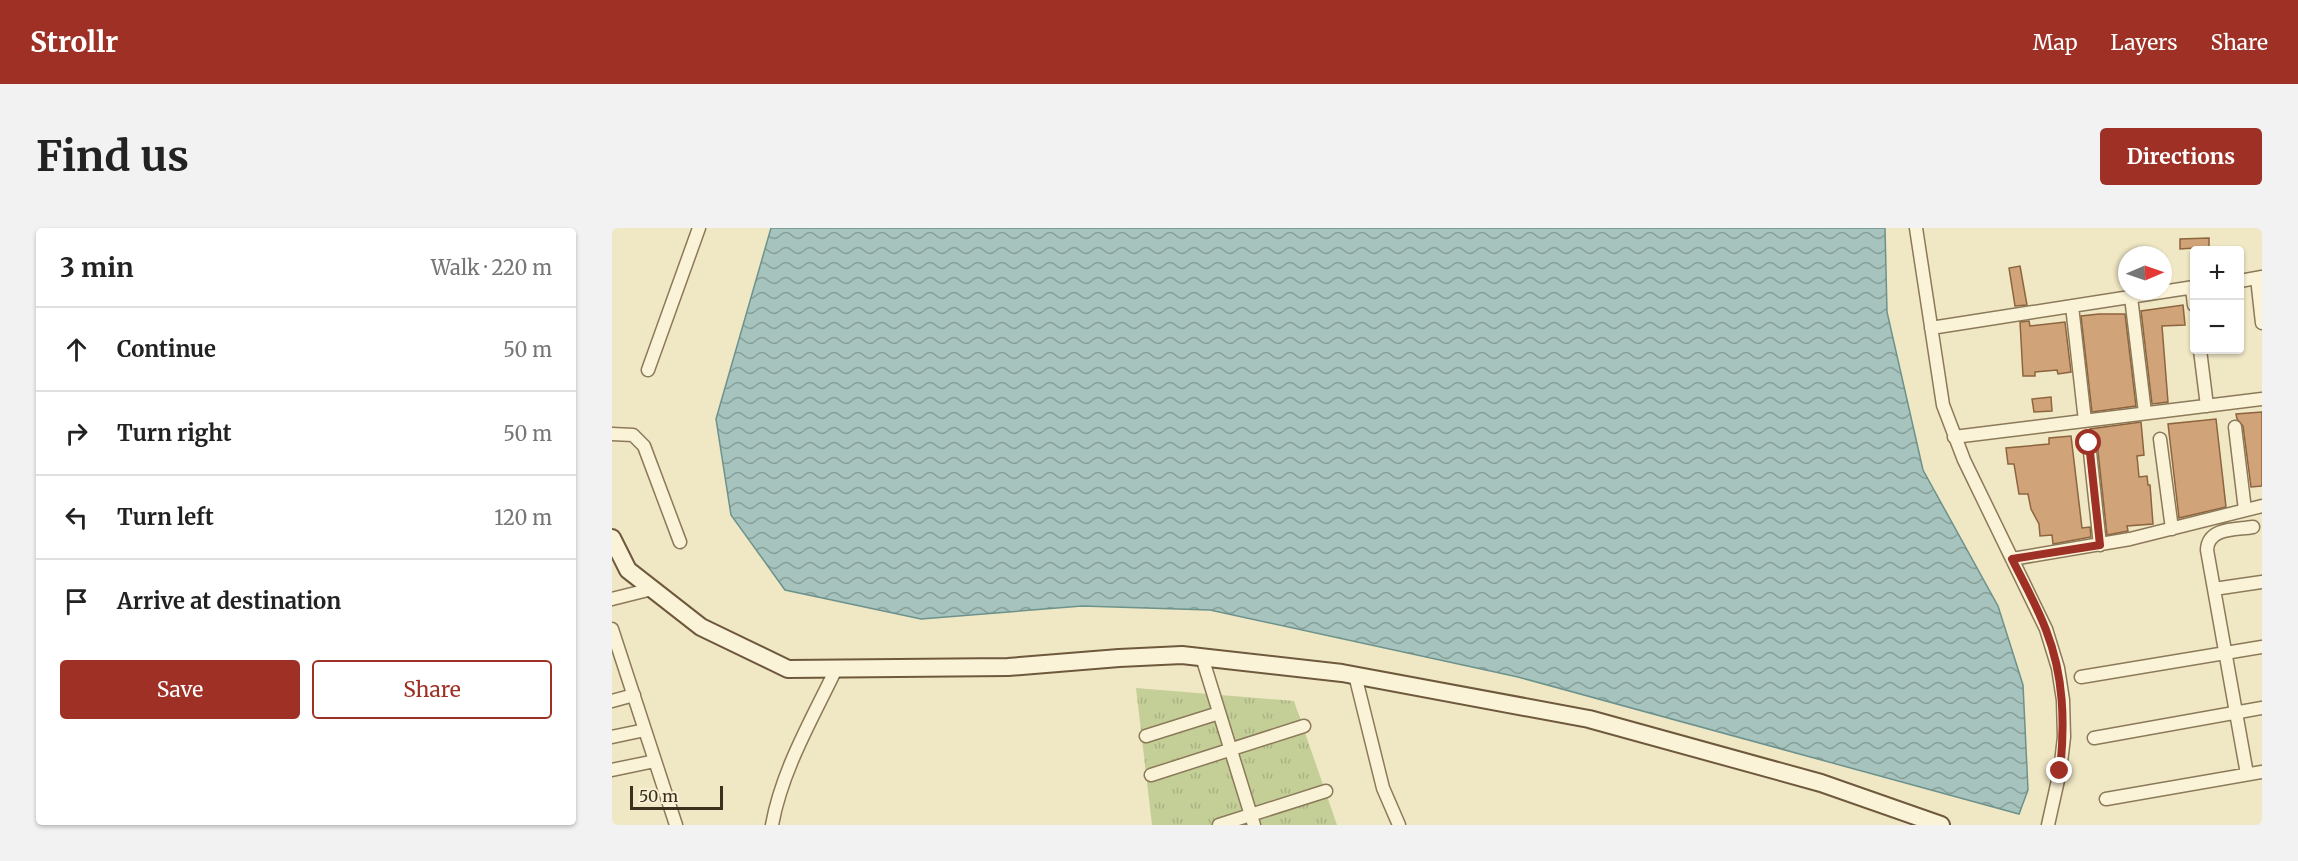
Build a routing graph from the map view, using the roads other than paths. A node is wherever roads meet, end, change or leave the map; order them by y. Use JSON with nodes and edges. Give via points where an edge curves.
{"nodes":[{"id":1,"x":699,"y":228,"type":"edge"},
{"id":2,"x":1916,"y":228,"type":"edge"},
{"id":3,"x":2260,"y":278,"type":"edge"},
{"id":4,"x":2244,"y":280,"type":"edge"},
{"id":5,"x":2190,"y":288,"type":"edge"},
{"id":6,"x":2172,"y":291,"type":"edge"},
{"id":7,"x":2118,"y":299,"type":"edge"},
{"id":8,"x":2131,"y":300,"type":"edge"},
{"id":9,"x":2072,"y":306,"type":"junction"},
{"id":10,"x":2262,"y":323,"type":"edge"},
{"id":11,"x":1931,"y":327,"type":"junction"},
{"id":12,"x":2200,"y":354,"type":"edge"},
{"id":13,"x":648,"y":370,"type":"dead end"},
{"id":14,"x":2262,"y":399,"type":"edge"},
{"id":15,"x":2207,"y":406,"type":"junction"},
{"id":16,"x":2145,"y":413,"type":"junction"},
{"id":17,"x":2085,"y":421,"type":"junction"},
{"id":18,"x":2235,"y":427,"type":"dead end"},
{"id":19,"x":612,"y":434,"type":"edge"},
{"id":20,"x":1954,"y":437,"type":"junction"},
{"id":21,"x":2160,"y":439,"type":"dead end"},
{"id":22,"x":2089,"y":443,"type":"dead end"},
{"id":23,"x":2262,"y":506,"type":"edge"},
{"id":24,"x":2245,"y":510,"type":"junction"},
{"id":25,"x":2253,"y":527,"type":"dead end"},
{"id":26,"x":2172,"y":528,"type":"junction"},
{"id":27,"x":612,"y":538,"type":"edge"},
{"id":28,"x":680,"y":542,"type":"dead end"},
{"id":29,"x":2100,"y":545,"type":"junction"},
{"id":30,"x":2012,"y":559,"type":"junction"},
{"id":31,"x":2262,"y":582,"type":"edge"},
{"id":32,"x":652,"y":589,"type":"junction"},
{"id":33,"x":2214,"y":589,"type":"junction"},
{"id":34,"x":612,"y":599,"type":"edge"},
{"id":35,"x":612,"y":629,"type":"edge"},
{"id":36,"x":2262,"y":646,"type":"edge"},
{"id":37,"x":2226,"y":653,"type":"junction"},
{"id":38,"x":1202,"y":657,"type":"junction"},
{"id":39,"x":617,"y":659,"type":"edge"},
{"id":40,"x":836,"y":669,"type":"junction"},
{"id":41,"x":1355,"y":675,"type":"junction"},
{"id":42,"x":2081,"y":677,"type":"dead end"},
{"id":43,"x":634,"y":695,"type":"junction"},
{"id":44,"x":612,"y":701,"type":"edge"},
{"id":45,"x":2262,"y":708,"type":"edge"},
{"id":46,"x":1219,"y":713,"type":"junction"},
{"id":47,"x":2236,"y":713,"type":"junction"},
{"id":48,"x":1304,"y":726,"type":"dead end"},
{"id":49,"x":645,"y":730,"type":"junction"},
{"id":50,"x":1146,"y":736,"type":"dead end"},
{"id":51,"x":612,"y":737,"type":"edge"},
{"id":52,"x":2094,"y":738,"type":"dead end"},
{"id":53,"x":1231,"y":750,"type":"junction"},
{"id":54,"x":655,"y":761,"type":"junction"},
{"id":55,"x":612,"y":770,"type":"edge"},
{"id":56,"x":2262,"y":772,"type":"edge"},
{"id":57,"x":2247,"y":774,"type":"junction"},
{"id":58,"x":1151,"y":775,"type":"dead end"},
{"id":59,"x":1326,"y":791,"type":"dead end"},
{"id":60,"x":2106,"y":799,"type":"dead end"},
{"id":61,"x":1252,"y":820,"type":"edge"},
{"id":62,"x":676,"y":825,"type":"edge"},
{"id":63,"x":772,"y":825,"type":"edge"},
{"id":64,"x":1219,"y":825,"type":"edge"},
{"id":65,"x":1399,"y":825,"type":"edge"},
{"id":66,"x":1941,"y":825,"type":"edge"},
{"id":67,"x":2048,"y":825,"type":"edge"}],
"edges":[{"from":1,"to":13,"type":"street"},
{"from":2,"to":11,"type":"street"},
{"from":3,"to":4,"type":"street"},
{"from":3,"to":10,"type":"street"},
{"from":5,"to":6,"type":"street"},
{"from":7,"to":9,"type":"street"},
{"from":8,"to":16,"type":"street"},
{"from":9,"to":11,"type":"street"},
{"from":9,"to":17,"type":"street"},
{"from":11,"to":20,"type":"street","via":[[1943,405]]},
{"from":12,"to":15,"type":"street"},
{"from":14,"to":15,"type":"street"},
{"from":15,"to":16,"type":"street"},
{"from":16,"to":17,"type":"street"},
{"from":17,"to":20,"type":"street"},
{"from":18,"to":24,"type":"street"},
{"from":19,"to":28,"type":"street","via":[[633,435],[644,446]]},
{"from":20,"to":30,"type":"street"},
{"from":21,"to":26,"type":"street"},
{"from":22,"to":29,"type":"street"},
{"from":23,"to":24,"type":"street"},
{"from":24,"to":26,"type":"street"},
{"from":25,"to":33,"type":"street","via":[[2218,532],[2207,541]]},
{"from":26,"to":29,"type":"street"},
{"from":27,"to":32,"type":"street","via":[[628,570]]},
{"from":29,"to":30,"type":"street"},
{"from":30,"to":67,"type":"street","via":[[2046,629],[2063,700],[2060,771]]},
{"from":31,"to":33,"type":"street"},
{"from":32,"to":34,"type":"street"},
{"from":32,"to":40,"type":"street","via":[[701,627],[788,669]]},
{"from":33,"to":37,"type":"street"},
{"from":35,"to":39,"type":"street"},
{"from":36,"to":37,"type":"street"},
{"from":37,"to":42,"type":"street"},
{"from":37,"to":47,"type":"street"},
{"from":38,"to":40,"type":"street","via":[[1119,658],[1008,668]]},
{"from":38,"to":41,"type":"street"},
{"from":38,"to":46,"type":"street"},
{"from":39,"to":43,"type":"street"},
{"from":40,"to":63,"type":"street","via":[[791,763]]},
{"from":41,"to":65,"type":"street","via":[[1383,788]]},
{"from":41,"to":66,"type":"street","via":[[1589,719],[1821,783]]},
{"from":43,"to":44,"type":"street"},
{"from":43,"to":49,"type":"street"},
{"from":45,"to":47,"type":"street"},
{"from":46,"to":50,"type":"street"},
{"from":46,"to":53,"type":"street"},
{"from":47,"to":52,"type":"street"},
{"from":47,"to":57,"type":"street"},
{"from":48,"to":53,"type":"street"},
{"from":49,"to":51,"type":"street"},
{"from":49,"to":54,"type":"street"},
{"from":53,"to":58,"type":"street"},
{"from":53,"to":61,"type":"street"},
{"from":54,"to":55,"type":"street"},
{"from":54,"to":62,"type":"street"},
{"from":56,"to":57,"type":"street"},
{"from":57,"to":60,"type":"street"},
{"from":59,"to":61,"type":"street"},
{"from":61,"to":64,"type":"street"}]}
